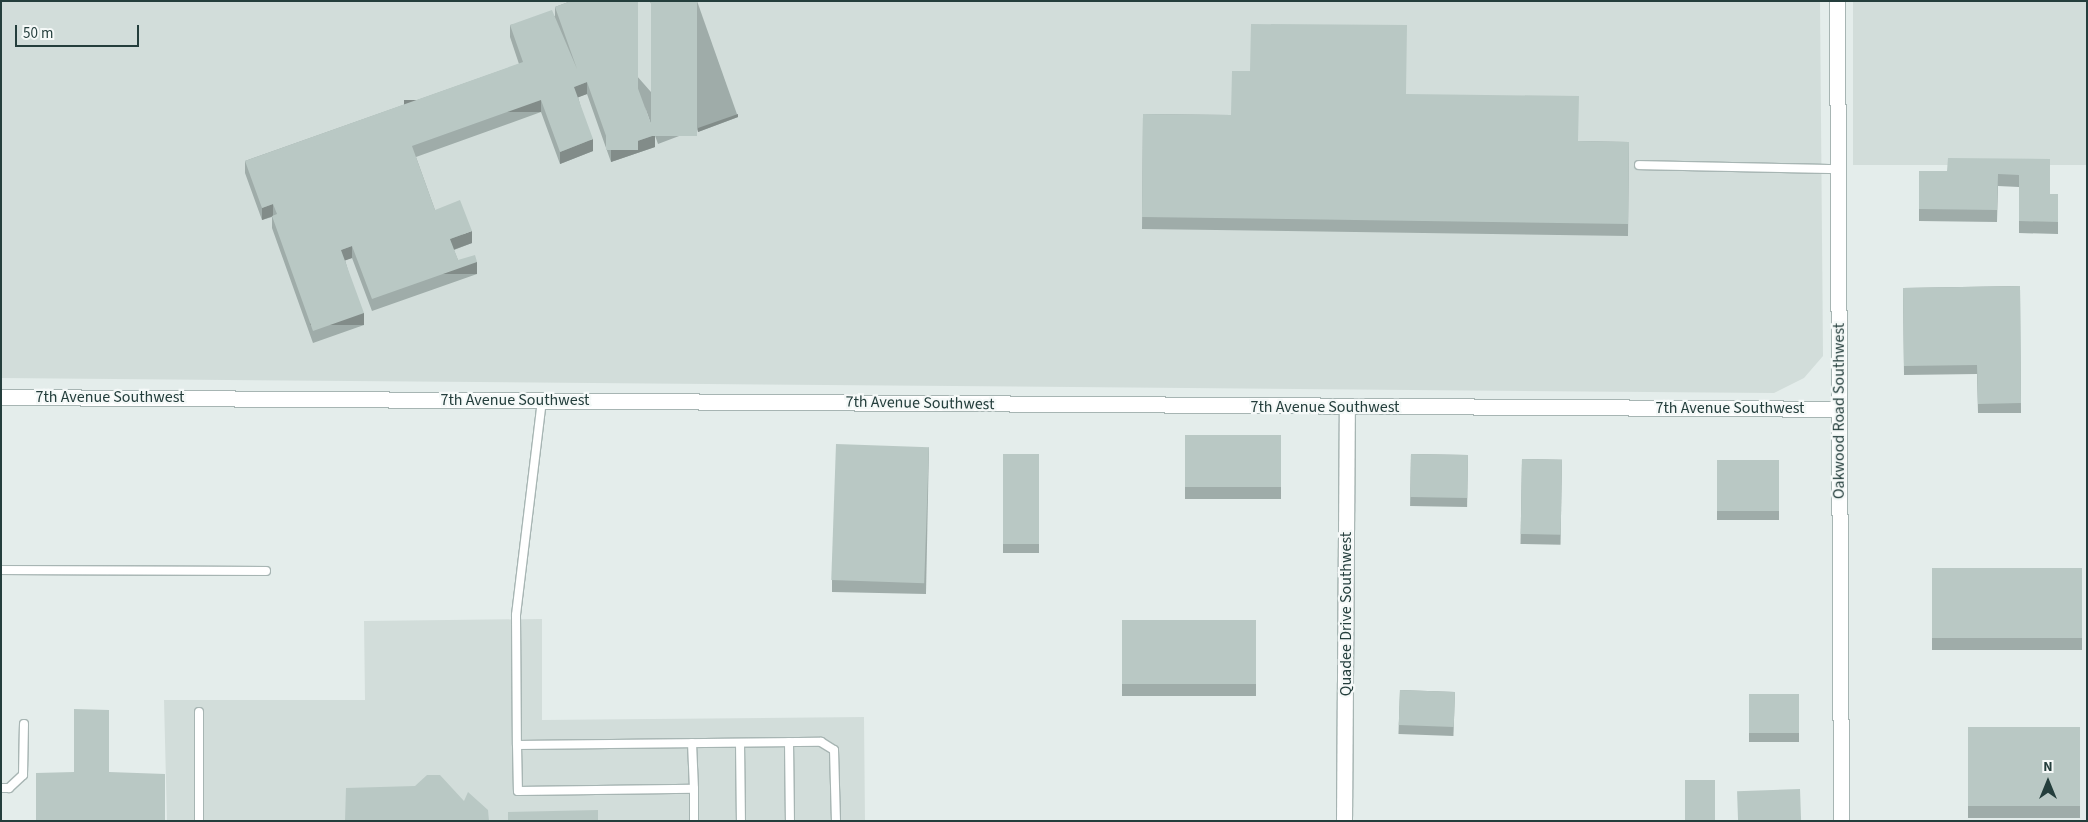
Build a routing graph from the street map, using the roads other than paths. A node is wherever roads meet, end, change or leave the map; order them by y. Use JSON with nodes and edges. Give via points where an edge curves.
{"nodes":[{"id":1,"x":1837,"y":1,"type":"edge"},
{"id":2,"x":1640,"y":166,"type":"dead end"},
{"id":3,"x":1837,"y":169,"type":"junction"},
{"id":4,"x":1,"y":397,"type":"edge"},
{"id":5,"x":542,"y":400,"type":"junction"},
{"id":6,"x":1347,"y":407,"type":"junction"},
{"id":7,"x":1838,"y":409,"type":"junction"},
{"id":8,"x":1,"y":570,"type":"edge"},
{"id":9,"x":266,"y":571,"type":"dead end"},
{"id":10,"x":199,"y":712,"type":"dead end"},
{"id":11,"x":24,"y":724,"type":"dead end"},
{"id":12,"x":789,"y":742,"type":"junction"},
{"id":13,"x":692,"y":743,"type":"junction"},
{"id":14,"x":740,"y":743,"type":"junction"},
{"id":15,"x":517,"y":745,"type":"junction"},
{"id":16,"x":1,"y":788,"type":"edge"},
{"id":17,"x":694,"y":789,"type":"junction"},
{"id":18,"x":199,"y":821,"type":"edge"},
{"id":19,"x":694,"y":821,"type":"edge"},
{"id":20,"x":740,"y":821,"type":"edge"},
{"id":21,"x":790,"y":821,"type":"edge"},
{"id":22,"x":836,"y":821,"type":"edge"},
{"id":23,"x":1344,"y":821,"type":"edge"},
{"id":24,"x":1841,"y":821,"type":"edge"}],
"edges":[{"from":1,"to":3,"type":"street","name":"Oakwood Road Southwest"},
{"from":2,"to":3,"type":"lane"},
{"from":3,"to":7,"type":"street","name":"Oakwood Road Southwest"},
{"from":4,"to":5,"type":"street","name":"7th Avenue Southwest"},
{"from":5,"to":6,"type":"street","name":"7th Avenue Southwest"},
{"from":5,"to":15,"type":"lane","via":[[516,615]]},
{"from":6,"to":7,"type":"street","name":"7th Avenue Southwest"},
{"from":6,"to":23,"type":"street","name":"Quadee Drive Southwest"},
{"from":7,"to":24,"type":"street","name":"Oakwood Road Southwest"},
{"from":8,"to":9,"type":"lane"},
{"from":10,"to":18,"type":"lane"},
{"from":11,"to":16,"type":"lane","via":[[23,775],[9,788]]},
{"from":12,"to":14,"type":"lane"},
{"from":12,"to":21,"type":"lane"},
{"from":12,"to":22,"type":"lane","via":[[821,742],[834,750]]},
{"from":13,"to":14,"type":"lane"},
{"from":13,"to":15,"type":"lane"},
{"from":13,"to":17,"type":"lane"},
{"from":14,"to":20,"type":"lane"},
{"from":15,"to":17,"type":"lane","via":[[518,791]]},
{"from":17,"to":19,"type":"lane"}]}
